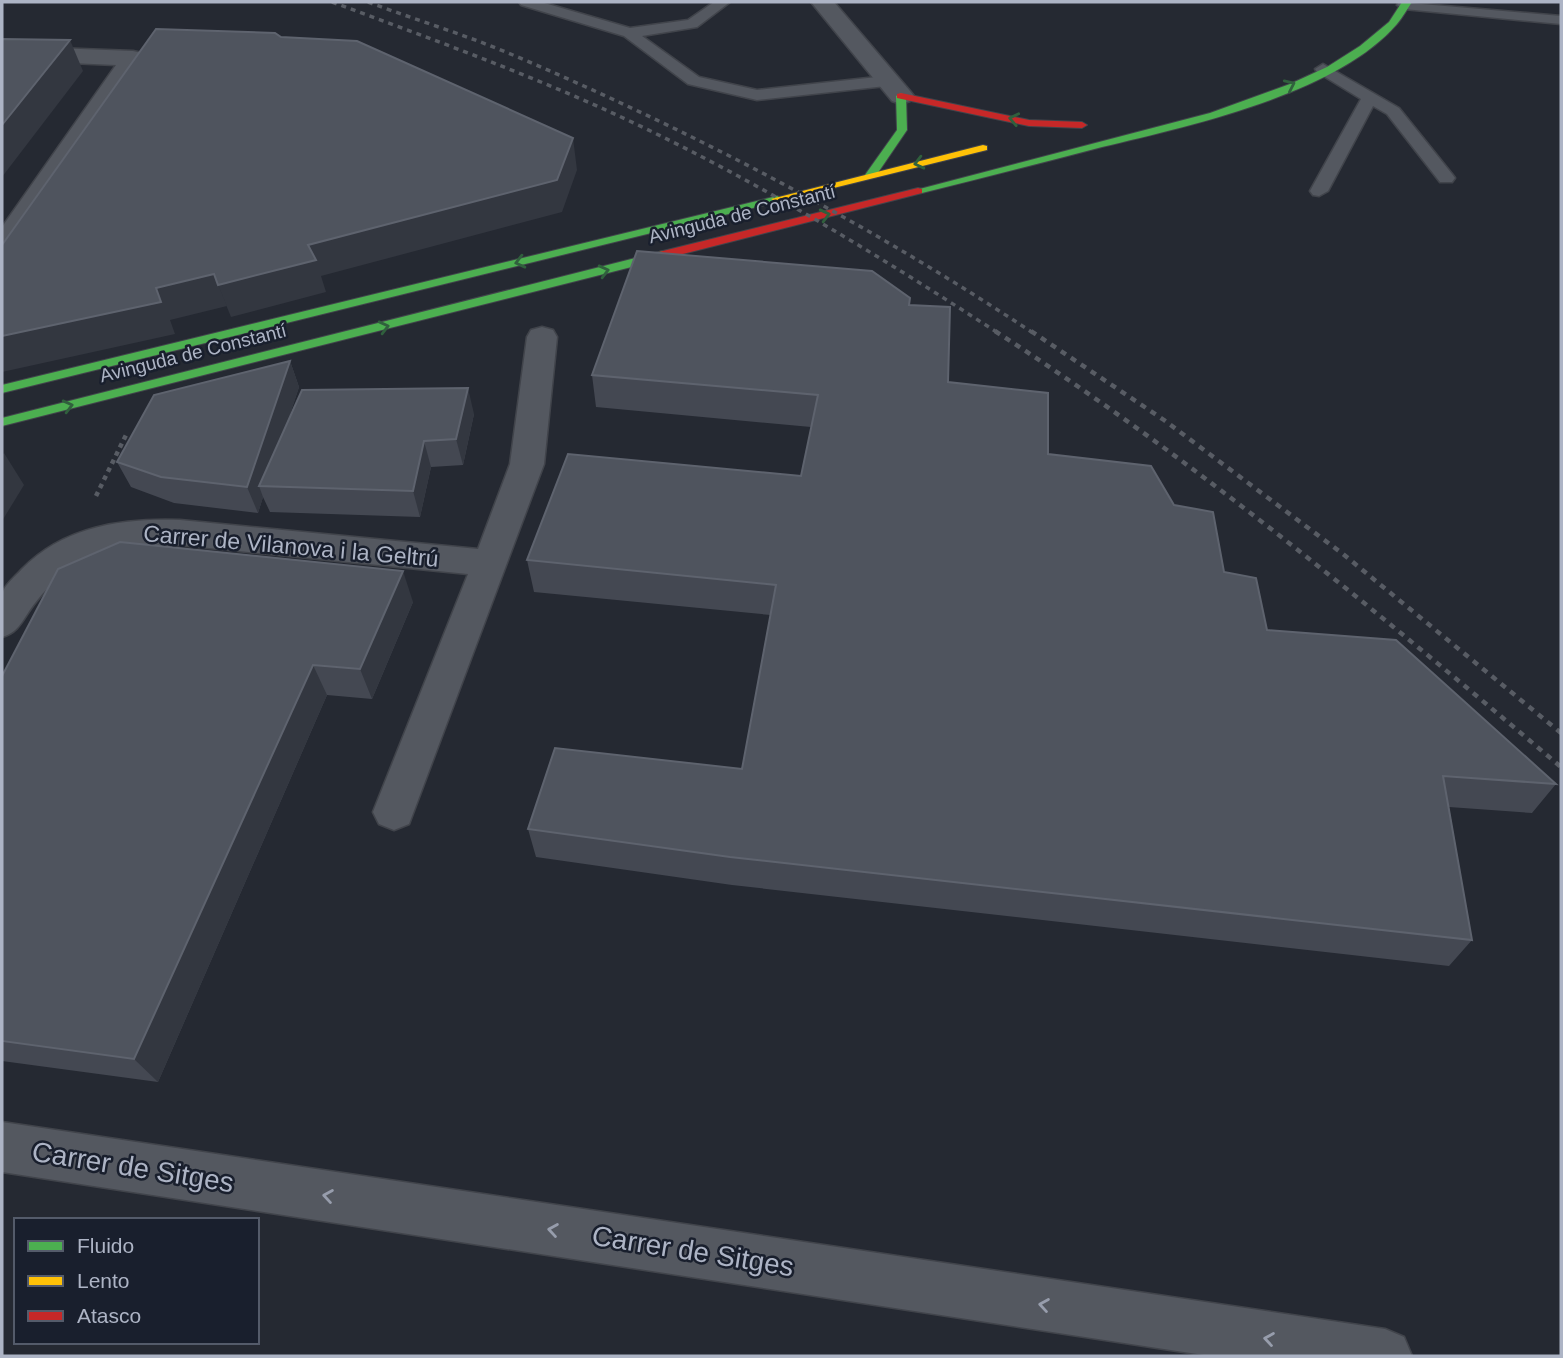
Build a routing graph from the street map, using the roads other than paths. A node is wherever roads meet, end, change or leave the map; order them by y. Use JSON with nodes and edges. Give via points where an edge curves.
{"nodes":[{"id":1,"x":526,"y":2,"type":"edge"},
{"id":2,"x":723,"y":2,"type":"edge"},
{"id":3,"x":822,"y":2,"type":"edge"},
{"id":4,"x":1405,"y":3,"type":"edge"},
{"id":5,"x":1561,"y":20,"type":"edge"},
{"id":6,"x":629,"y":33,"type":"junction"},
{"id":7,"x":2,"y":53,"type":"edge"},
{"id":8,"x":1323,"y":69,"type":"junction"},
{"id":9,"x":894,"y":89,"type":"junction"},
{"id":10,"x":1370,"y":97,"type":"junction"},
{"id":11,"x":1256,"y":101,"type":"junction"},
{"id":12,"x":933,"y":123,"type":"dead end"},
{"id":13,"x":1029,"y":138,"type":"dead end"},
{"id":14,"x":954,"y":141,"type":"dead end"},
{"id":15,"x":1002,"y":144,"type":"dead end"},
{"id":16,"x":973,"y":157,"type":"junction"},
{"id":17,"x":871,"y":175,"type":"junction"},
{"id":18,"x":1446,"y":178,"type":"dead end"},
{"id":19,"x":1320,"y":191,"type":"dead end"},
{"id":20,"x":2,"y":247,"type":"edge"},
{"id":21,"x":502,"y":297,"type":"junction"},
{"id":22,"x":349,"y":336,"type":"junction"},
{"id":23,"x":542,"y":337,"type":"dead end"},
{"id":24,"x":2,"y":389,"type":"edge"},
{"id":25,"x":2,"y":405,"type":"edge"},
{"id":26,"x":2,"y":422,"type":"edge"},
{"id":27,"x":490,"y":563,"type":"junction"},
{"id":28,"x":2,"y":623,"type":"edge"},
{"id":29,"x":394,"y":812,"type":"dead end"},
{"id":30,"x":2,"y":1147,"type":"edge"},
{"id":31,"x":1385,"y":1356,"type":"edge"}],
"edges":[{"from":1,"to":6,"type":"lane"},
{"from":2,"to":6,"type":"lane","via":[[692,24]]},
{"from":3,"to":9,"type":"street"},
{"from":4,"to":5,"type":"lane"},
{"from":4,"to":8,"type":"main road","name":"Avinguda de Constantí","via":[[1355,52]]},
{"from":6,"to":9,"type":"lane","via":[[694,81],[757,95]]},
{"from":7,"to":20,"type":"street","via":[[133,58]]},
{"from":8,"to":10,"type":"lane"},
{"from":11,"to":8,"type":"main road","name":"Avinguda de Constantí","one_way":true},
{"from":9,"to":12,"type":"main road"},
{"from":13,"to":9,"type":"main road","one_way":true,"via":[[1088,123],[1030,123]]},
{"from":9,"to":17,"type":"main road","via":[[902,130]]},
{"from":10,"to":18,"type":"lane","via":[[1393,111]]},
{"from":10,"to":19,"type":"lane"},
{"from":11,"to":16,"type":"main road","via":[[1183,110]]},
{"from":21,"to":11,"type":"main road","name":"Avinguda de Constantí","one_way":true,"via":[[1187,123]]},
{"from":14,"to":16,"type":"main road"},
{"from":15,"to":16,"type":"main road"},
{"from":16,"to":17,"type":"main road","one_way":true},
{"from":16,"to":21,"type":"main road","via":[[587,260]]},
{"from":17,"to":24,"type":"main road","one_way":true},
{"from":22,"to":21,"type":"main road","name":"Avinguda de Constantí","one_way":true},
{"from":22,"to":25,"type":"main road","via":[[172,363]]},
{"from":26,"to":22,"type":"main road","name":"Avinguda de Constantí","one_way":true},
{"from":23,"to":27,"type":"street","via":[[527,464]]},
{"from":27,"to":28,"type":"street","name":"Carrer de Vilanova i la Geltrú","via":[[141,533],[91,542],[67,553],[28,584]]},
{"from":27,"to":29,"type":"street"},
{"from":31,"to":30,"type":"street","name":"Carrer de Sitges","one_way":true}]}
